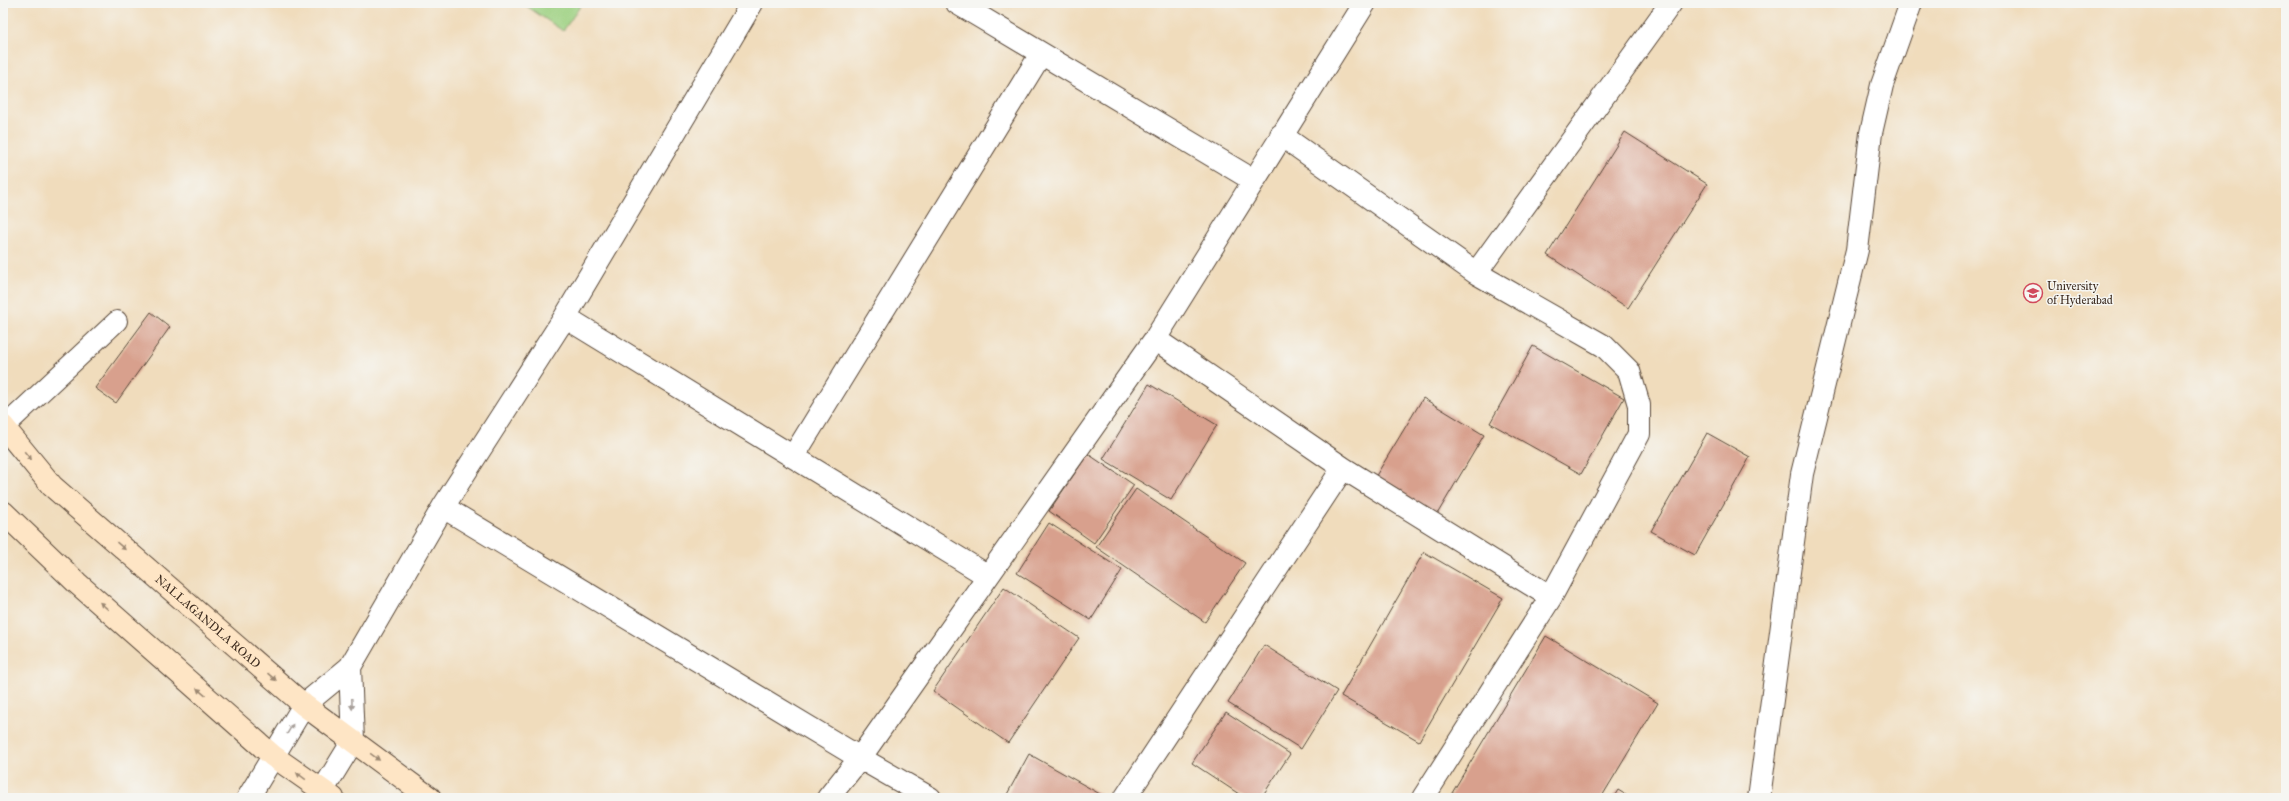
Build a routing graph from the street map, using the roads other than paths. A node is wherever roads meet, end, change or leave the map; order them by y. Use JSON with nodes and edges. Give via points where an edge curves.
{"nodes":[{"id":1,"x":752,"y":3,"type":"edge"},
{"id":2,"x":957,"y":3,"type":"edge"},
{"id":3,"x":1365,"y":3,"type":"edge"},
{"id":4,"x":1671,"y":3,"type":"edge"},
{"id":5,"x":1911,"y":3,"type":"edge"},
{"id":6,"x":1041,"y":54,"type":"junction"},
{"id":7,"x":1281,"y":135,"type":"junction"},
{"id":8,"x":1253,"y":180,"type":"junction"},
{"id":9,"x":1476,"y":273,"type":"junction"},
{"id":10,"x":566,"y":318,"type":"junction"},
{"id":11,"x":117,"y":321,"type":"dead end"},
{"id":12,"x":1155,"y":339,"type":"junction"},
{"id":13,"x":4,"y":427,"type":"edge"},
{"id":14,"x":793,"y":457,"type":"junction"},
{"id":15,"x":1343,"y":468,"type":"junction"},
{"id":16,"x":442,"y":507,"type":"junction"},
{"id":17,"x":3,"y":512,"type":"edge"},
{"id":18,"x":988,"y":576,"type":"junction"},
{"id":19,"x":1551,"y":597,"type":"junction"},
{"id":20,"x":350,"y":667,"type":"junction"},
{"id":21,"x":304,"y":705,"type":"junction"},
{"id":22,"x":353,"y":741,"type":"junction"},
{"id":23,"x":273,"y":756,"type":"junction"},
{"id":24,"x":860,"y":758,"type":"junction"},
{"id":25,"x":325,"y":796,"type":"edge"},
{"id":26,"x":1427,"y":796,"type":"edge"},
{"id":27,"x":248,"y":798,"type":"edge"},
{"id":28,"x":430,"y":798,"type":"edge"},
{"id":29,"x":828,"y":798,"type":"edge"},
{"id":30,"x":930,"y":798,"type":"edge"},
{"id":31,"x":1125,"y":798,"type":"edge"},
{"id":32,"x":1759,"y":798,"type":"edge"}],
"edges":[{"from":1,"to":10,"type":"street"},
{"from":2,"to":6,"type":"street"},
{"from":3,"to":7,"type":"street"},
{"from":4,"to":9,"type":"street"},
{"from":5,"to":32,"type":"street","via":[[1882,85],[1871,133],[1857,250],[1802,474]]},
{"from":6,"to":8,"type":"street"},
{"from":6,"to":14,"type":"street"},
{"from":7,"to":8,"type":"street"},
{"from":7,"to":9,"type":"street"},
{"from":8,"to":12,"type":"street"},
{"from":9,"to":19,"type":"street","via":[[1604,346],[1628,371],[1639,405],[1639,434]]},
{"from":10,"to":14,"type":"street"},
{"from":10,"to":16,"type":"street"},
{"from":11,"to":13,"type":"lane"},
{"from":12,"to":15,"type":"street"},
{"from":12,"to":18,"type":"street"},
{"from":13,"to":21,"type":"main road","name":"NALLAGANDLA ROAD","one_way":true,"via":[[52,486]]},
{"from":14,"to":18,"type":"street"},
{"from":15,"to":19,"type":"street"},
{"from":15,"to":31,"type":"street"},
{"from":16,"to":20,"type":"street"},
{"from":16,"to":24,"type":"street"},
{"from":23,"to":17,"type":"main road","one_way":true,"via":[[77,583]]},
{"from":18,"to":24,"type":"street"},
{"from":19,"to":26,"type":"street"},
{"from":20,"to":21,"type":"street"},
{"from":20,"to":22,"type":"street","one_way":true},
{"from":21,"to":22,"type":"main road","name":"NALLAGANDLA ROAD"},
{"from":23,"to":21,"type":"street","one_way":true},
{"from":22,"to":25,"type":"street"},
{"from":22,"to":28,"type":"main road","name":"NALLAGANDLA ROAD","one_way":true},
{"from":25,"to":23,"type":"main road","one_way":true},
{"from":23,"to":27,"type":"street"},
{"from":24,"to":29,"type":"street"},
{"from":24,"to":30,"type":"street"}]}
